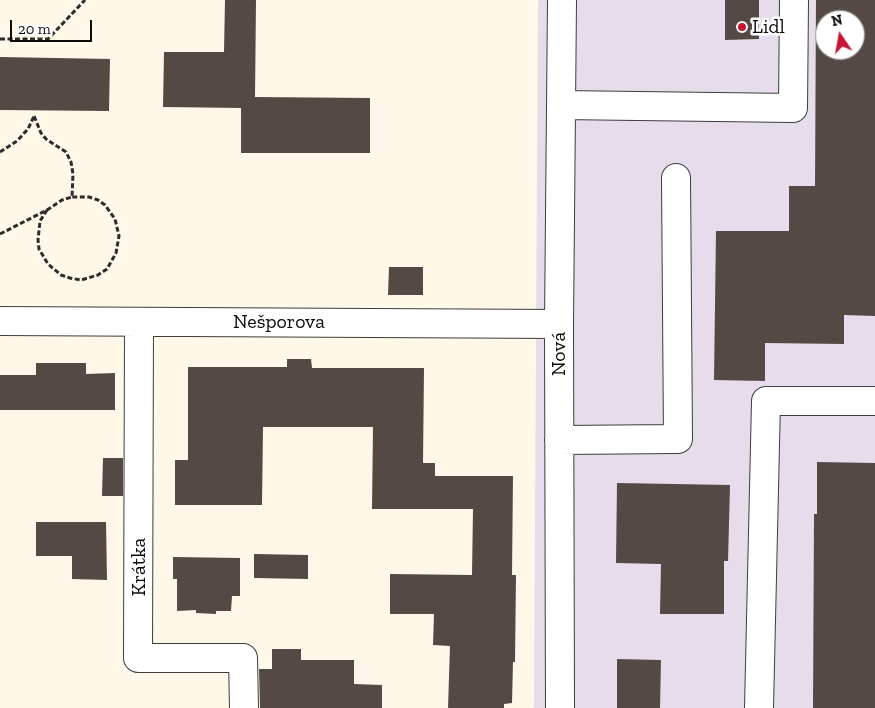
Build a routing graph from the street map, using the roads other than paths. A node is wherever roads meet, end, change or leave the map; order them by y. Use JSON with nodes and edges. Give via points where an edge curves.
{"nodes":[{"id":1,"x":562,"y":0,"type":"edge"},
{"id":2,"x":794,"y":0,"type":"edge"},
{"id":3,"x":561,"y":105,"type":"junction"},
{"id":4,"x":676,"y":178,"type":"dead end"},
{"id":5,"x":0,"y":321,"type":"edge"},
{"id":6,"x":139,"y":322,"type":"junction"},
{"id":7,"x":559,"y":324,"type":"junction"},
{"id":8,"x":875,"y":401,"type":"edge"},
{"id":9,"x":559,"y":440,"type":"junction"},
{"id":10,"x":244,"y":708,"type":"edge"},
{"id":11,"x":560,"y":708,"type":"edge"},
{"id":12,"x":759,"y":708,"type":"edge"}],
"edges":[{"from":1,"to":3,"type":"street","name":"Nová"},
{"from":2,"to":3,"type":"street","via":[[793,108]]},
{"from":3,"to":7,"type":"street","name":"Nová"},
{"from":4,"to":9,"type":"street","via":[[678,439]]},
{"from":5,"to":6,"type":"street","name":"Nešporova"},
{"from":6,"to":7,"type":"street","name":"Nešporova"},
{"from":6,"to":10,"type":"street","name":"Krátka","via":[[138,658],[244,658]]},
{"from":7,"to":9,"type":"street","name":"Nová"},
{"from":8,"to":12,"type":"street","via":[[766,401]]},
{"from":9,"to":11,"type":"street","name":"Nová"}]}
